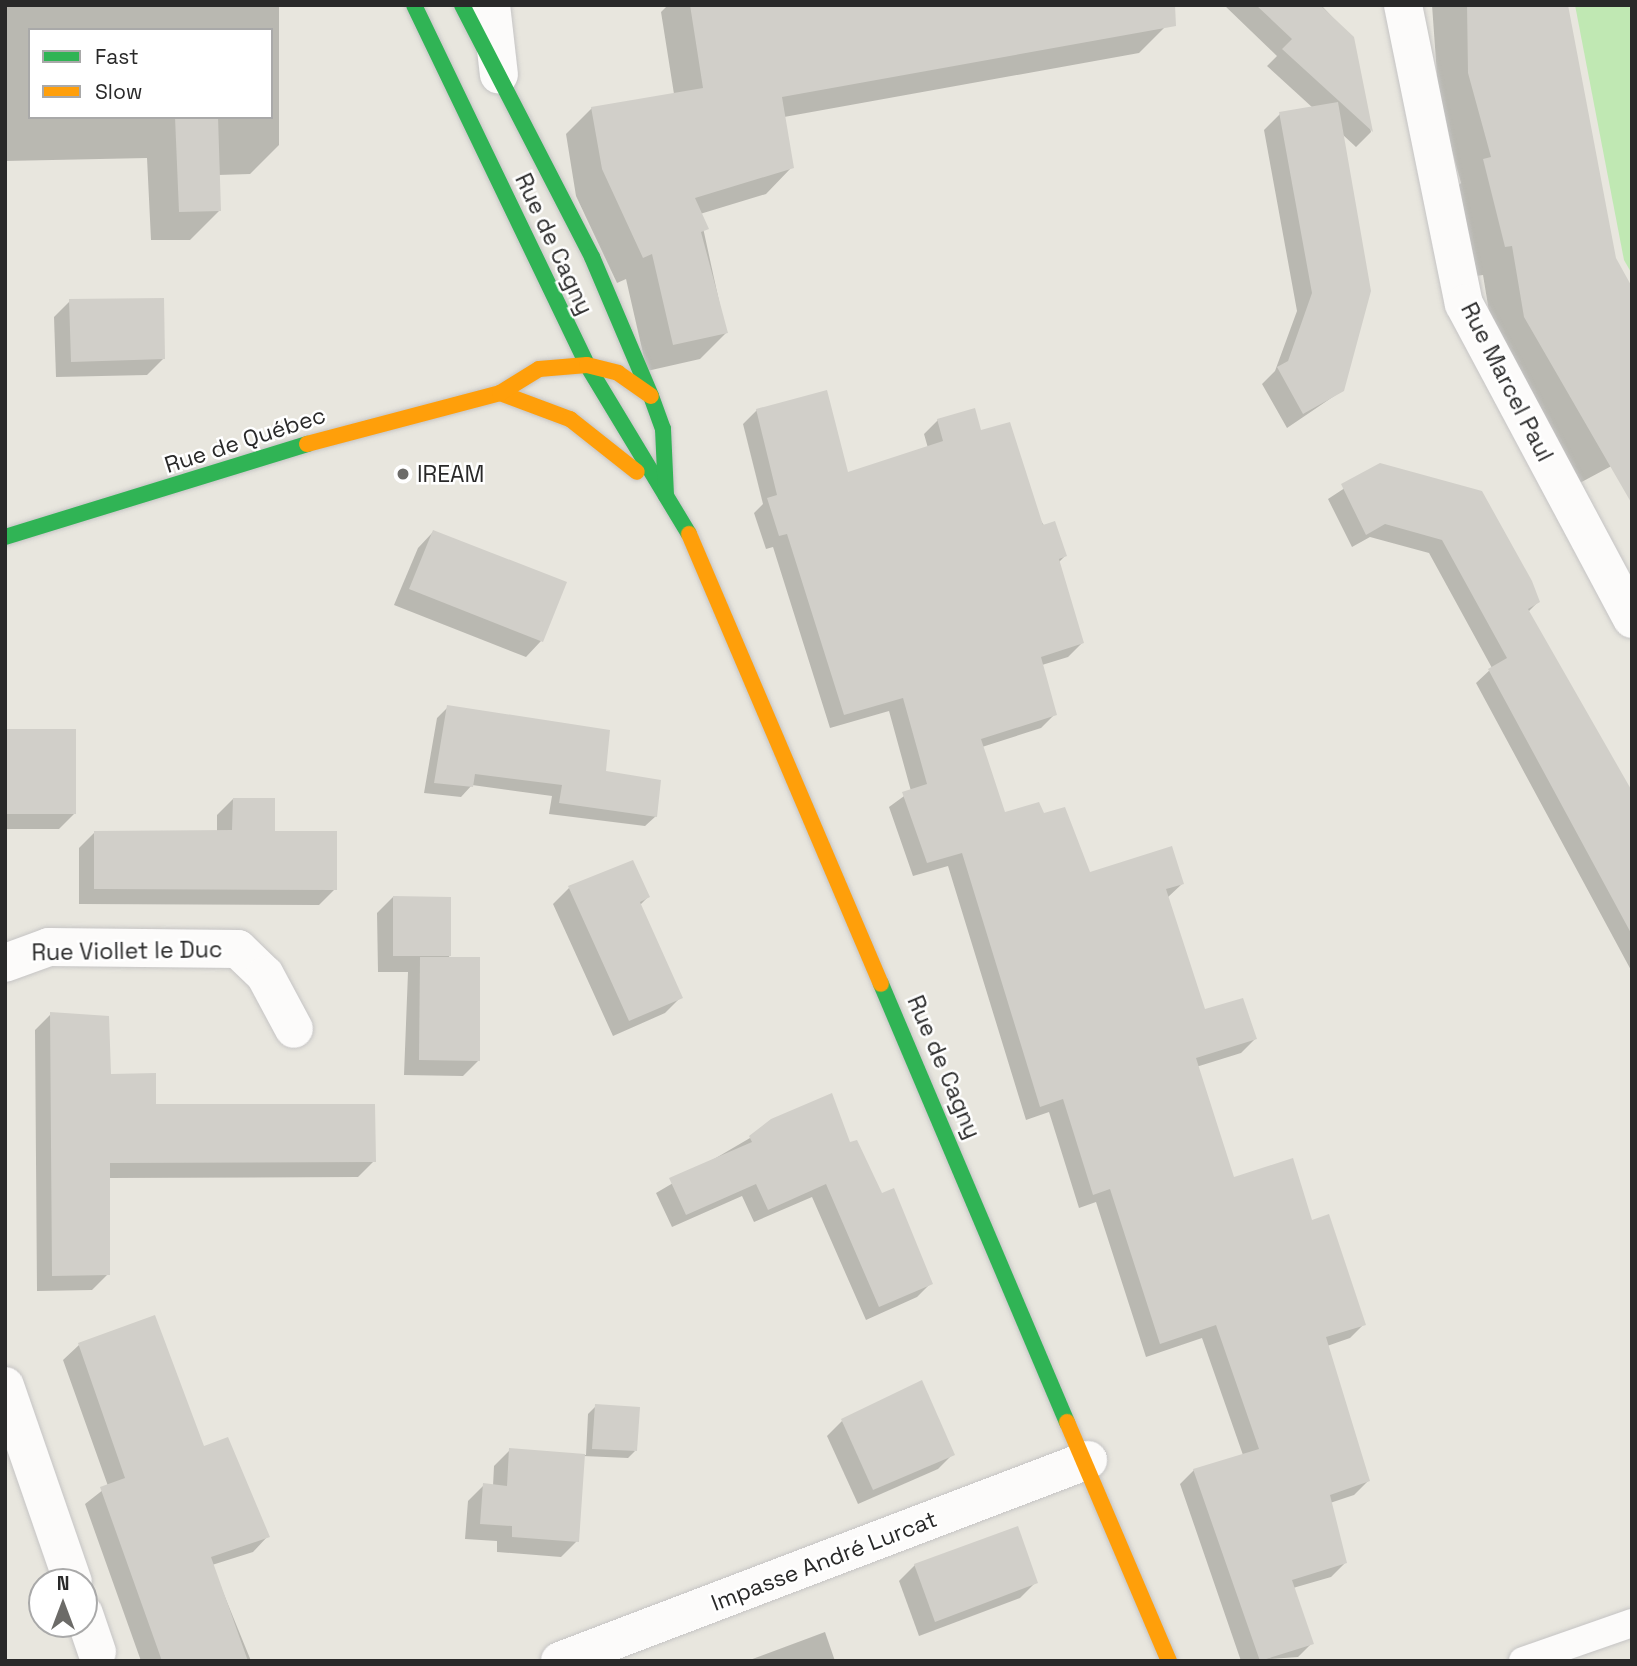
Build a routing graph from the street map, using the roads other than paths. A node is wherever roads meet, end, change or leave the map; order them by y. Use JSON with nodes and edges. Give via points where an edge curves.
{"nodes":[{"id":1,"x":414,"y":5,"type":"edge"},
{"id":2,"x":462,"y":5,"type":"edge"},
{"id":3,"x":491,"y":5,"type":"edge"},
{"id":4,"x":1403,"y":5,"type":"edge"},
{"id":5,"x":499,"y":77,"type":"junction"},
{"id":6,"x":592,"y":257,"type":"junction"},
{"id":7,"x":584,"y":281,"type":"dead end"},
{"id":8,"x":575,"y":301,"type":"dead end"},
{"id":9,"x":565,"y":321,"type":"junction"},
{"id":10,"x":587,"y":365,"type":"junction"},
{"id":11,"x":539,"y":369,"type":"junction"},
{"id":12,"x":500,"y":393,"type":"junction"},
{"id":13,"x":651,"y":396,"type":"junction"},
{"id":14,"x":666,"y":496,"type":"junction"},
{"id":15,"x":5,"y":537,"type":"edge"},
{"id":16,"x":1622,"y":576,"type":"edge"},
{"id":17,"x":1632,"y":619,"type":"edge"},
{"id":18,"x":5,"y":963,"type":"edge"},
{"id":19,"x":294,"y":1029,"type":"dead end"},
{"id":20,"x":5,"y":1386,"type":"edge"},
{"id":21,"x":1088,"y":1460,"type":"junction"},
{"id":22,"x":68,"y":1568,"type":"edge"},
{"id":23,"x":1632,"y":1623,"type":"edge"},
{"id":24,"x":88,"y":1638,"type":"edge"},
{"id":25,"x":91,"y":1658,"type":"edge"},
{"id":26,"x":560,"y":1661,"type":"edge"},
{"id":27,"x":1169,"y":1661,"type":"edge"},
{"id":28,"x":1523,"y":1661,"type":"edge"}],
"edges":[{"from":1,"to":9,"type":"main road","name":"Rue de Cagny"},
{"from":2,"to":5,"type":"main road","name":"Rue de Cagny"},
{"from":3,"to":5,"type":"street"},
{"from":4,"to":16,"type":"street","name":"Rue Marcel Paul","via":[[1464,304]]},
{"from":5,"to":6,"type":"main road","name":"Rue de Cagny"},
{"from":6,"to":7,"type":"main road"},
{"from":6,"to":13,"type":"main road","name":"Rue de Cagny"},
{"from":8,"to":9,"type":"main road"},
{"from":9,"to":10,"type":"main road","name":"Rue de Cagny"},
{"from":9,"to":11,"type":"main road"},
{"from":10,"to":11,"type":"main road"},
{"from":10,"to":13,"type":"main road","via":[[618,373]]},
{"from":10,"to":14,"type":"main road","name":"Rue de Cagny"},
{"from":11,"to":12,"type":"main road","name":"Rue de Québec"},
{"from":12,"to":14,"type":"main road","via":[[569,419]]},
{"from":12,"to":15,"type":"main road","name":"Rue de Québec","via":[[260,456],[114,508]]},
{"from":13,"to":14,"type":"main road","name":"Rue de Cagny","via":[[663,429]]},
{"from":14,"to":21,"type":"main road","name":"Rue de Cagny","via":[[688,532]]},
{"from":16,"to":17,"type":"street","name":"Rue Marcel Paul"},
{"from":18,"to":19,"type":"street","name":"Rue Viollet le Duc","via":[[49,947],[238,949],[264,975]]},
{"from":20,"to":22,"type":"street"},
{"from":21,"to":26,"type":"street","name":"Impasse André Lurcat"},
{"from":21,"to":27,"type":"main road","name":"Rue de Cagny"},
{"from":23,"to":28,"type":"lane"},
{"from":24,"to":25,"type":"street"}]}
